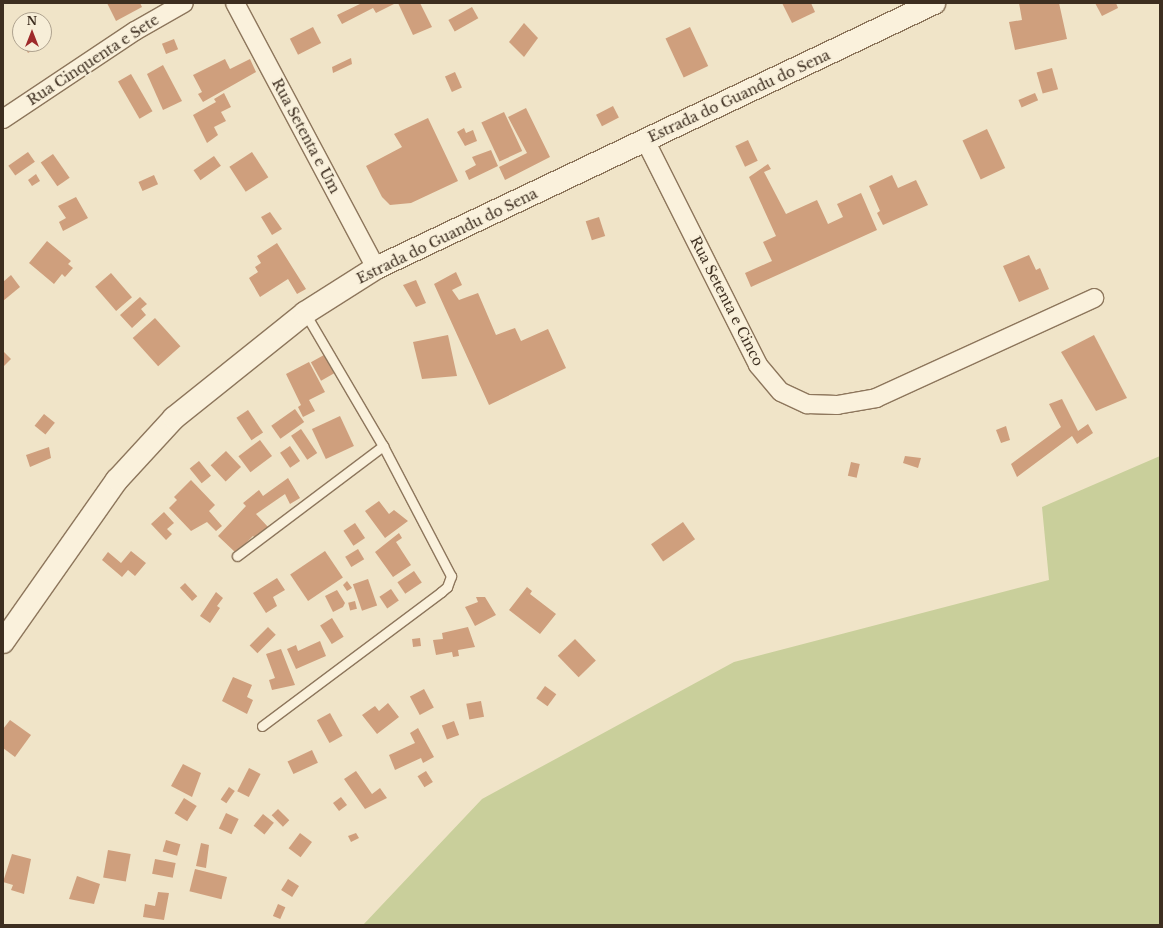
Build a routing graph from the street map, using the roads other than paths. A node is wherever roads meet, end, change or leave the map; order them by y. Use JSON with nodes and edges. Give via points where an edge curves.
{"nodes":[{"id":1,"x":184,"y":3,"type":"edge"},
{"id":2,"x":235,"y":3,"type":"edge"},
{"id":3,"x":934,"y":3,"type":"edge"},
{"id":4,"x":3,"y":119,"type":"edge"},
{"id":5,"x":645,"y":140,"type":"junction"},
{"id":6,"x":376,"y":268,"type":"junction"},
{"id":7,"x":1094,"y":298,"type":"dead end"},
{"id":8,"x":305,"y":312,"type":"junction"},
{"id":9,"x":383,"y":446,"type":"junction"},
{"id":10,"x":236,"y":556,"type":"dead end"},
{"id":11,"x":3,"y":642,"type":"edge"},
{"id":12,"x":262,"y":726,"type":"dead end"}],
"edges":[{"from":1,"to":4,"type":"street","name":"Rua Cinquenta e Sete","via":[[134,31]]},
{"from":2,"to":6,"type":"street","name":"Rua Setenta e Um"},
{"from":3,"to":5,"type":"main road","name":"Estrada do Guandu do Sena"},
{"from":5,"to":6,"type":"main road","name":"Estrada do Guandu do Sena"},
{"from":5,"to":7,"type":"street","name":"Rua Setenta e Cinco","via":[[758,365],[781,392],[807,404],[837,405],[876,398]]},
{"from":6,"to":8,"type":"main road","name":"Estrada do Guandu do Sena"},
{"from":8,"to":9,"type":"lane"},
{"from":8,"to":11,"type":"main road","name":"Estrada do Guandu do Sena","via":[[174,418],[117,480],[28,602]]},
{"from":9,"to":10,"type":"lane"},
{"from":9,"to":12,"type":"lane","via":[[448,566],[450,582],[441,592]]}]}
